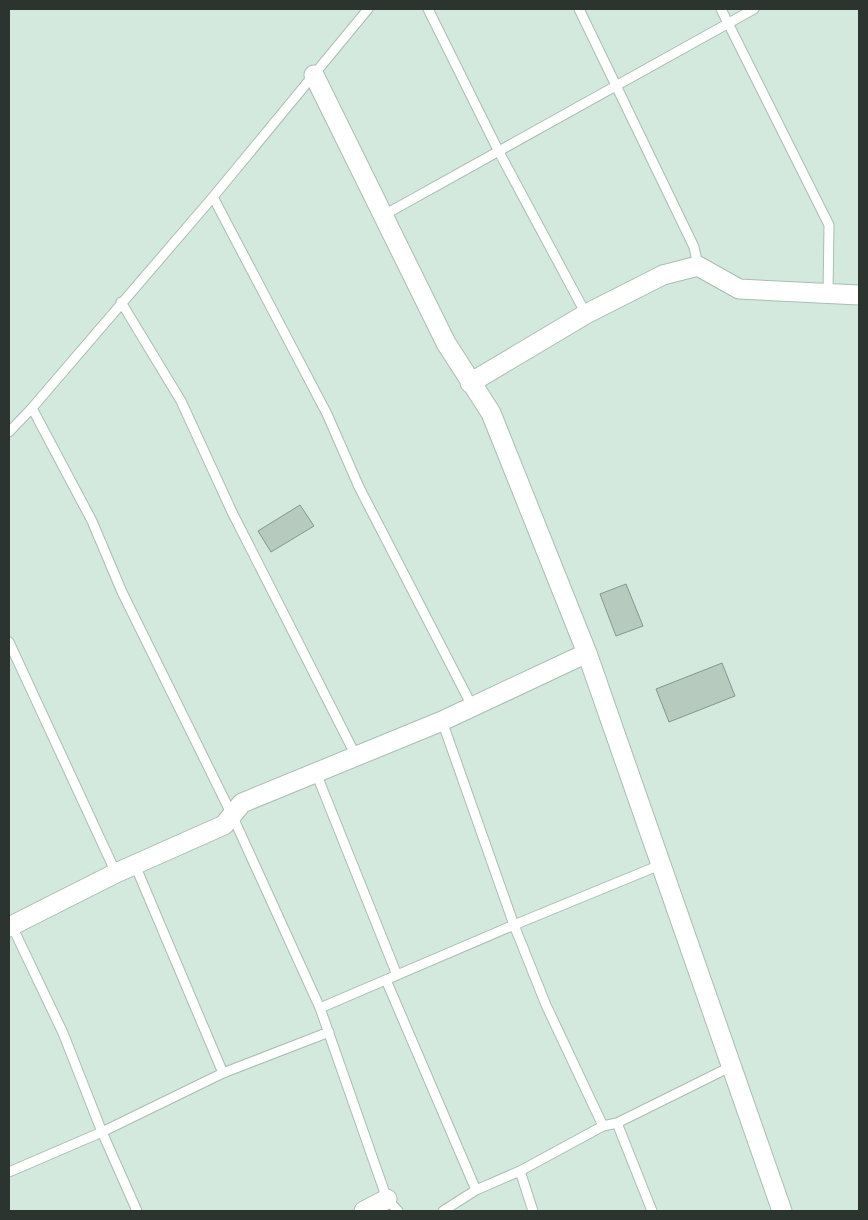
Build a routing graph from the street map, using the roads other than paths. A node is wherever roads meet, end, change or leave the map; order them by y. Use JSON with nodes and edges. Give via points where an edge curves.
{"nodes":[{"id":1,"x":368,"y":9,"type":"edge"},
{"id":2,"x":428,"y":9,"type":"edge"},
{"id":3,"x":579,"y":9,"type":"edge"},
{"id":4,"x":721,"y":9,"type":"edge"},
{"id":5,"x":754,"y":9,"type":"edge"},
{"id":6,"x":728,"y":23,"type":"junction"},
{"id":7,"x":314,"y":75,"type":"junction"},
{"id":8,"x":618,"y":85,"type":"junction"},
{"id":9,"x":499,"y":152,"type":"junction"},
{"id":10,"x":213,"y":197,"type":"junction"},
{"id":11,"x":384,"y":215,"type":"junction"},
{"id":12,"x":698,"y":266,"type":"junction"},
{"id":13,"x":828,"y":294,"type":"junction"},
{"id":14,"x":859,"y":295,"type":"edge"},
{"id":15,"x":121,"y":302,"type":"junction"},
{"id":16,"x":586,"y":314,"type":"junction"},
{"id":17,"x":470,"y":383,"type":"junction"},
{"id":18,"x":32,"y":408,"type":"junction"},
{"id":19,"x":9,"y":432,"type":"edge"},
{"id":20,"x":9,"y":642,"type":"edge"},
{"id":21,"x":587,"y":653,"type":"junction"},
{"id":22,"x":472,"y":706,"type":"junction"},
{"id":23,"x":442,"y":721,"type":"junction"},
{"id":24,"x":356,"y":756,"type":"junction"},
{"id":25,"x":316,"y":773,"type":"junction"},
{"id":26,"x":232,"y":815,"type":"junction"},
{"id":27,"x":135,"y":865,"type":"junction"},
{"id":28,"x":660,"y":865,"type":"junction"},
{"id":29,"x":116,"y":874,"type":"junction"},
{"id":30,"x":514,"y":925,"type":"junction"},
{"id":31,"x":11,"y":926,"type":"edge"},
{"id":32,"x":397,"y":975,"type":"junction"},
{"id":33,"x":386,"y":980,"type":"junction"},
{"id":34,"x":320,"y":1008,"type":"junction"},
{"id":35,"x":329,"y":1032,"type":"junction"},
{"id":36,"x":730,"y":1067,"type":"junction"},
{"id":37,"x":223,"y":1073,"type":"junction"},
{"id":38,"x":617,"y":1123,"type":"junction"},
{"id":39,"x":603,"y":1126,"type":"junction"},
{"id":40,"x":102,"y":1132,"type":"junction"},
{"id":41,"x":520,"y":1171,"type":"junction"},
{"id":42,"x":9,"y":1172,"type":"edge"},
{"id":43,"x":476,"y":1190,"type":"junction"},
{"id":44,"x":393,"y":1205,"type":"edge"},
{"id":45,"x":136,"y":1211,"type":"edge"},
{"id":46,"x":364,"y":1211,"type":"edge"},
{"id":47,"x":443,"y":1211,"type":"edge"},
{"id":48,"x":534,"y":1211,"type":"edge"},
{"id":49,"x":652,"y":1211,"type":"edge"},
{"id":50,"x":782,"y":1211,"type":"edge"}],
"edges":[{"from":1,"to":7,"type":"lane"},
{"from":2,"to":9,"type":"lane"},
{"from":3,"to":8,"type":"lane"},
{"from":4,"to":6,"type":"lane"},
{"from":5,"to":6,"type":"lane"},
{"from":6,"to":8,"type":"lane"},
{"from":6,"to":13,"type":"lane","via":[[829,225]]},
{"from":7,"to":10,"type":"lane"},
{"from":7,"to":11,"type":"street"},
{"from":8,"to":9,"type":"lane"},
{"from":8,"to":12,"type":"lane","via":[[694,248]]},
{"from":9,"to":11,"type":"lane"},
{"from":9,"to":16,"type":"lane"},
{"from":10,"to":15,"type":"lane"},
{"from":10,"to":22,"type":"lane","via":[[323,406],[359,487]]},
{"from":11,"to":17,"type":"street","via":[[446,343]]},
{"from":12,"to":13,"type":"street","via":[[739,289]]},
{"from":12,"to":16,"type":"street","via":[[663,275]]},
{"from":13,"to":14,"type":"street"},
{"from":15,"to":18,"type":"lane"},
{"from":15,"to":24,"type":"lane","via":[[181,401],[232,512]]},
{"from":16,"to":17,"type":"street"},
{"from":17,"to":21,"type":"street","via":[[491,413]]},
{"from":18,"to":19,"type":"lane"},
{"from":18,"to":26,"type":"lane","via":[[92,521],[122,592]]},
{"from":20,"to":29,"type":"lane"},
{"from":21,"to":22,"type":"street"},
{"from":21,"to":28,"type":"street"},
{"from":22,"to":23,"type":"street"},
{"from":23,"to":24,"type":"street"},
{"from":23,"to":30,"type":"lane"},
{"from":24,"to":25,"type":"street"},
{"from":25,"to":26,"type":"street","via":[[242,803]]},
{"from":25,"to":32,"type":"lane"},
{"from":26,"to":27,"type":"street","via":[[224,825]]},
{"from":26,"to":34,"type":"lane"},
{"from":27,"to":29,"type":"street"},
{"from":27,"to":37,"type":"lane"},
{"from":28,"to":30,"type":"lane"},
{"from":28,"to":36,"type":"street"},
{"from":29,"to":31,"type":"street"},
{"from":30,"to":32,"type":"lane"},
{"from":30,"to":39,"type":"lane","via":[[546,1005]]},
{"from":31,"to":40,"type":"lane","via":[[63,1033]]},
{"from":32,"to":33,"type":"lane"},
{"from":33,"to":34,"type":"lane"},
{"from":33,"to":43,"type":"lane"},
{"from":34,"to":35,"type":"lane"},
{"from":35,"to":37,"type":"lane"},
{"from":35,"to":44,"type":"lane"},
{"from":36,"to":38,"type":"lane"},
{"from":36,"to":50,"type":"street"},
{"from":37,"to":40,"type":"lane"},
{"from":38,"to":39,"type":"lane"},
{"from":38,"to":49,"type":"lane"},
{"from":39,"to":41,"type":"lane"},
{"from":40,"to":42,"type":"lane"},
{"from":40,"to":45,"type":"lane"},
{"from":41,"to":43,"type":"lane"},
{"from":41,"to":48,"type":"lane"},
{"from":43,"to":47,"type":"lane"},
{"from":44,"to":46,"type":"street"}]}
